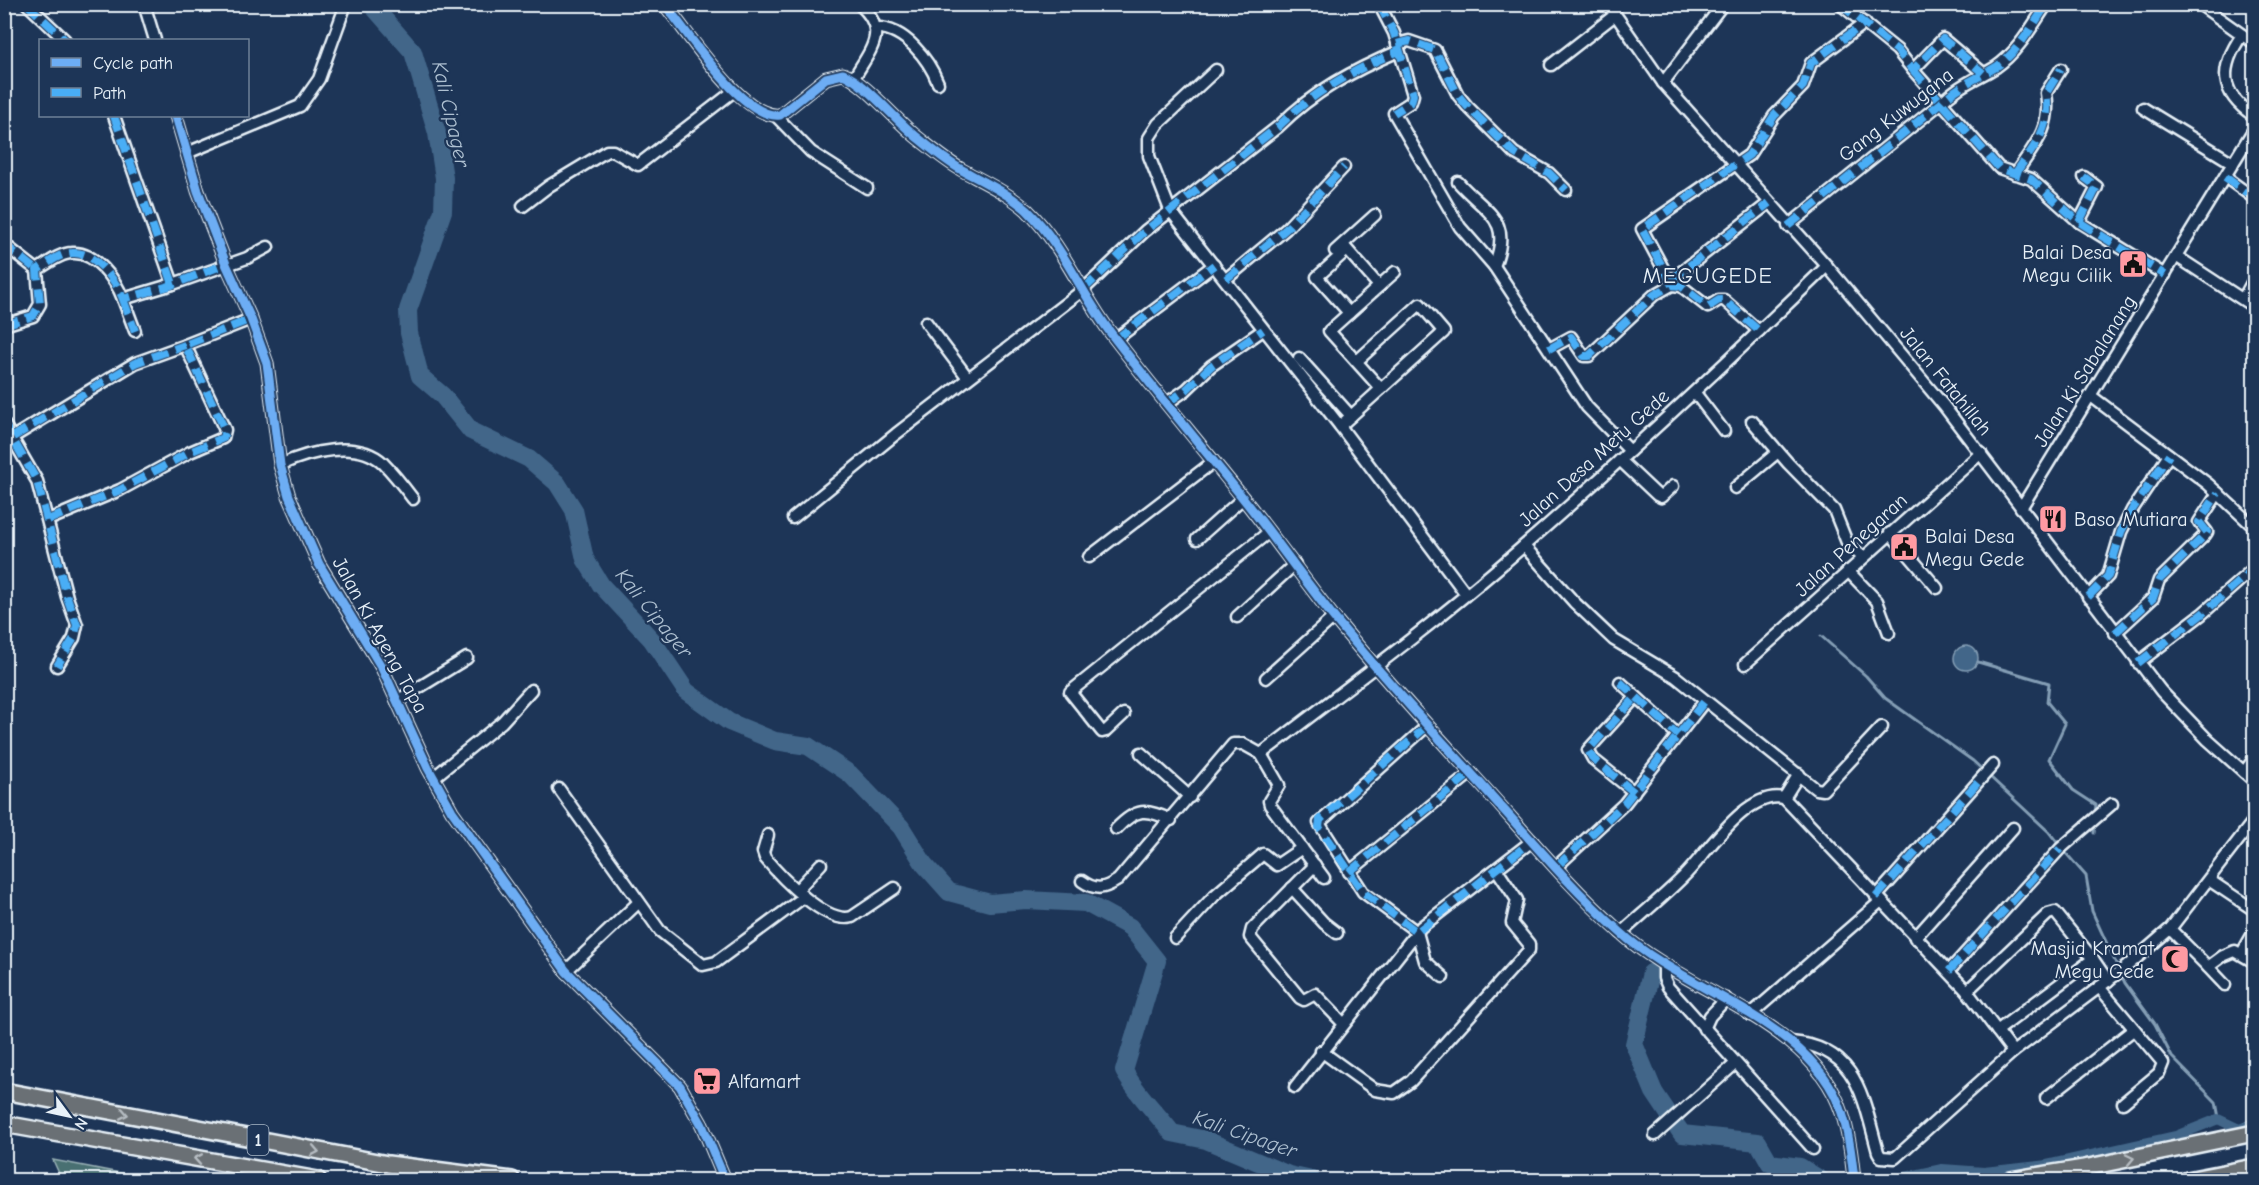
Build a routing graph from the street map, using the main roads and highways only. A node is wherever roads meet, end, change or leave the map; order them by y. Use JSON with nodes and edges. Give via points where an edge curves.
{"nodes":[{"id":1,"x":4,"y":1091,"type":"edge"},
{"id":2,"x":4,"y":1124,"type":"edge"},
{"id":3,"x":2254,"y":1133,"type":"edge"},
{"id":4,"x":2254,"y":1167,"type":"edge"},
{"id":5,"x":318,"y":1180,"type":"edge"},
{"id":6,"x":512,"y":1180,"type":"edge"},
{"id":7,"x":2010,"y":1180,"type":"edge"},
{"id":8,"x":2187,"y":1180,"type":"edge"}],
"edges":[{"from":1,"to":6,"type":"highway","number":"1","one_way":true,"via":[[388,1164]]},
{"from":5,"to":2,"type":"highway","number":"1","one_way":true},
{"from":7,"to":3,"type":"highway","one_way":true},
{"from":4,"to":8,"type":"highway"}]}
